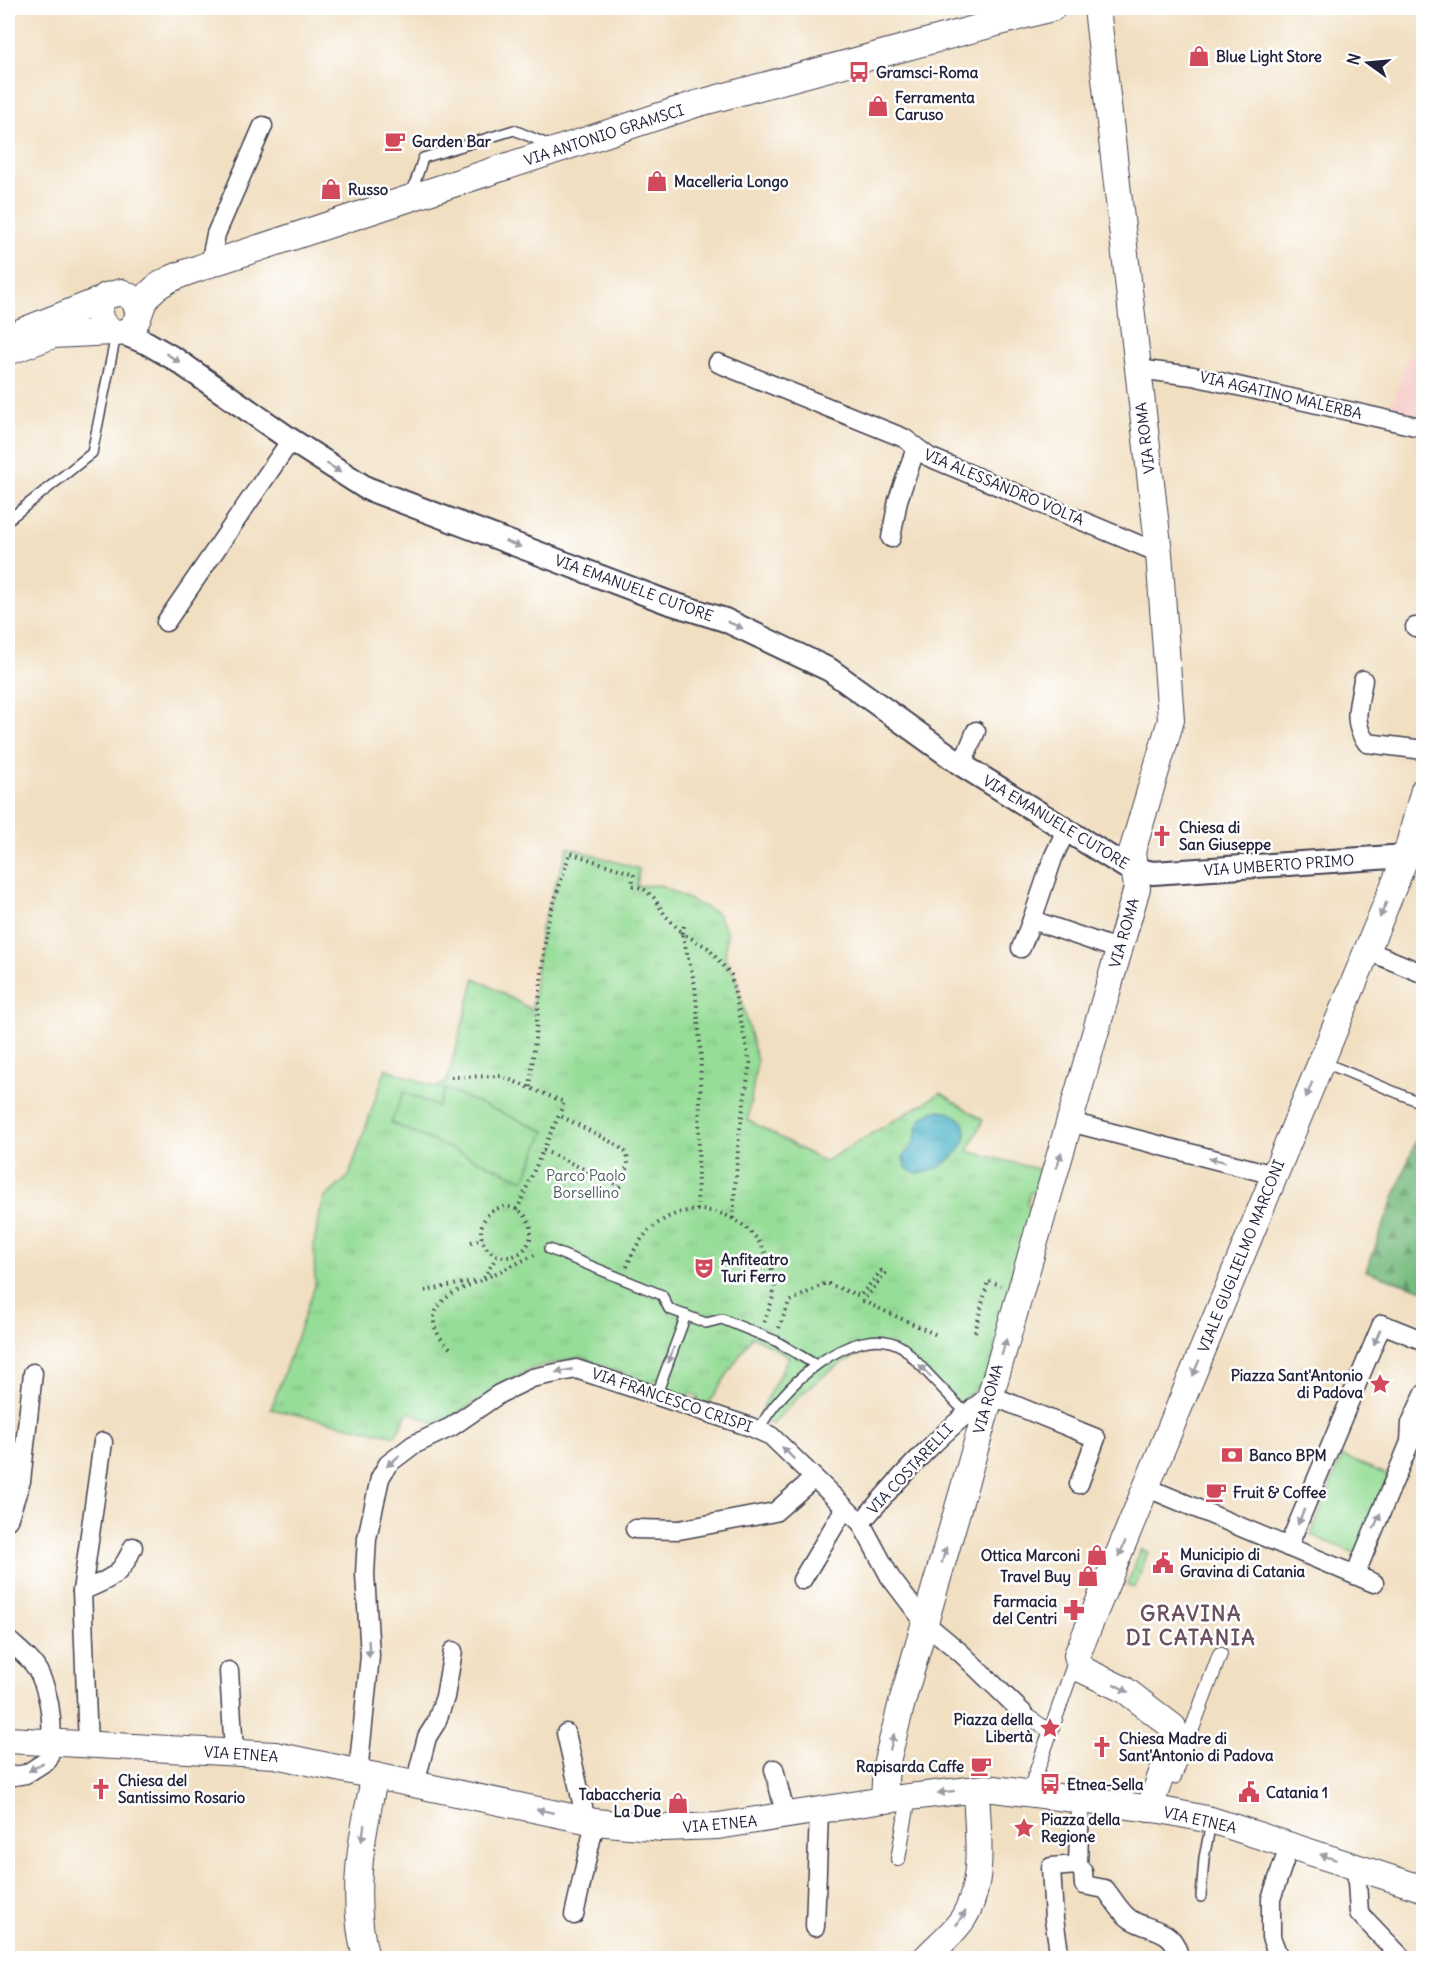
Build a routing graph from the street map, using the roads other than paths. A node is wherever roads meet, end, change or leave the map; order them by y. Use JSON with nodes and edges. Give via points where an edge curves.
{"nodes":[{"id":1,"x":1052,"y":8,"type":"edge"},
{"id":2,"x":1097,"y":8,"type":"edge"},
{"id":3,"x":263,"y":126,"type":"dead end"},
{"id":4,"x":560,"y":149,"type":"junction"},
{"id":5,"x":409,"y":200,"type":"junction"},
{"id":6,"x":210,"y":264,"type":"junction"},
{"id":7,"x":163,"y":283,"type":"junction"},
{"id":8,"x":110,"y":295,"type":"junction"},
{"id":9,"x":139,"y":314,"type":"junction"},
{"id":10,"x":117,"y":332,"type":"junction"},
{"id":11,"x":13,"y":333,"type":"edge"},
{"id":12,"x":8,"y":352,"type":"edge"},
{"id":13,"x":718,"y":363,"type":"dead end"},
{"id":14,"x":1137,"y":369,"type":"junction"},
{"id":15,"x":1424,"y":428,"type":"edge"},
{"id":16,"x":291,"y":440,"type":"junction"},
{"id":17,"x":916,"y":448,"type":"junction"},
{"id":18,"x":8,"y":520,"type":"edge"},
{"id":19,"x":891,"y":538,"type":"dead end"},
{"id":20,"x":1159,"y":553,"type":"junction"},
{"id":21,"x":166,"y":622,"type":"dead end"},
{"id":22,"x":1363,"y":680,"type":"dead end"},
{"id":23,"x":976,"y":731,"type":"dead end"},
{"id":24,"x":1424,"y":750,"type":"edge"},
{"id":25,"x":962,"y":765,"type":"junction"},
{"id":26,"x":1424,"y":790,"type":"edge"},
{"id":27,"x":1067,"y":828,"type":"junction"},
{"id":28,"x":1415,"y":856,"type":"edge"},
{"id":29,"x":1135,"y":869,"type":"junction"},
{"id":30,"x":1032,"y":920,"type":"junction"},
{"id":31,"x":1021,"y":948,"type":"dead end"},
{"id":32,"x":1120,"y":950,"type":"junction"},
{"id":33,"x":1366,"y":950,"type":"junction"},
{"id":34,"x":1424,"y":974,"type":"edge"},
{"id":35,"x":1321,"y":1061,"type":"junction"},
{"id":36,"x":1424,"y":1104,"type":"edge"},
{"id":37,"x":1070,"y":1122,"type":"junction"},
{"id":38,"x":1274,"y":1175,"type":"junction"},
{"id":39,"x":549,"y":1249,"type":"road end"},
{"id":40,"x":686,"y":1315,"type":"junction"},
{"id":41,"x":1424,"y":1341,"type":"edge"},
{"id":42,"x":816,"y":1365,"type":"junction"},
{"id":43,"x":33,"y":1373,"type":"dead end"},
{"id":44,"x":657,"y":1394,"type":"junction"},
{"id":45,"x":1424,"y":1394,"type":"edge"},
{"id":46,"x":990,"y":1395,"type":"junction"},
{"id":47,"x":974,"y":1419,"type":"junction"},
{"id":48,"x":759,"y":1430,"type":"junction"},
{"id":49,"x":103,"y":1442,"type":"dead end"},
{"id":50,"x":814,"y":1478,"type":"junction"},
{"id":51,"x":1079,"y":1484,"type":"dead end"},
{"id":52,"x":1148,"y":1488,"type":"junction"},
{"id":53,"x":845,"y":1508,"type":"junction"},
{"id":54,"x":8,"y":1520,"type":"edge"},
{"id":55,"x":861,"y":1523,"type":"junction"},
{"id":56,"x":635,"y":1529,"type":"dead end"},
{"id":57,"x":1288,"y":1547,"type":"junction"},
{"id":58,"x":133,"y":1548,"type":"dead end"},
{"id":59,"x":1355,"y":1575,"type":"junction"},
{"id":60,"x":802,"y":1580,"type":"dead end"},
{"id":61,"x":1374,"y":1582,"type":"dead end"},
{"id":62,"x":82,"y":1591,"type":"junction"},
{"id":63,"x":925,"y":1623,"type":"junction"},
{"id":64,"x":8,"y":1640,"type":"edge"},
{"id":65,"x":453,"y":1651,"type":"dead end"},
{"id":66,"x":1220,"y":1654,"type":"dead end"},
{"id":67,"x":1077,"y":1655,"type":"junction"},
{"id":68,"x":229,"y":1671,"type":"dead end"},
{"id":69,"x":1023,"y":1713,"type":"joint"},
{"id":70,"x":1051,"y":1732,"type":"junction"},
{"id":71,"x":566,"y":1733,"type":"dead end"},
{"id":72,"x":8,"y":1740,"type":"edge"},
{"id":73,"x":52,"y":1744,"type":"junction"},
{"id":74,"x":88,"y":1745,"type":"junction"},
{"id":75,"x":234,"y":1752,"type":"junction"},
{"id":76,"x":774,"y":1769,"type":"dead end"},
{"id":77,"x":367,"y":1774,"type":"junction"},
{"id":78,"x":8,"y":1777,"type":"edge"},
{"id":79,"x":415,"y":1784,"type":"junction"},
{"id":80,"x":976,"y":1789,"type":"junction"},
{"id":81,"x":1029,"y":1793,"type":"junction"},
{"id":82,"x":909,"y":1797,"type":"junction"},
{"id":83,"x":884,"y":1800,"type":"junction"},
{"id":84,"x":1080,"y":1800,"type":"junction"},
{"id":85,"x":1155,"y":1810,"type":"junction"},
{"id":86,"x":819,"y":1812,"type":"junction"},
{"id":87,"x":786,"y":1817,"type":"junction"},
{"id":88,"x":1211,"y":1820,"type":"junction"},
{"id":89,"x":591,"y":1821,"type":"junction"},
{"id":90,"x":1290,"y":1844,"type":"junction"},
{"id":91,"x":898,"y":1859,"type":"dead end"},
{"id":92,"x":1078,"y":1864,"type":"junction"},
{"id":93,"x":1356,"y":1866,"type":"junction"},
{"id":94,"x":1424,"y":1889,"type":"edge"},
{"id":95,"x":1201,"y":1898,"type":"dead end"},
{"id":96,"x":574,"y":1915,"type":"dead end"},
{"id":97,"x":815,"y":1927,"type":"dead end"},
{"id":98,"x":366,"y":1959,"type":"edge"},
{"id":99,"x":926,"y":1959,"type":"edge"},
{"id":100,"x":1060,"y":1959,"type":"edge"},
{"id":101,"x":1179,"y":1959,"type":"edge"},
{"id":102,"x":1279,"y":1959,"type":"edge"},
{"id":103,"x":1402,"y":1959,"type":"edge"}],
"edges":[{"from":1,"to":4,"type":"main road","name":"VIA ANTONIO GRAMSCI","via":[[696,104]]},
{"from":2,"to":14,"type":"main road","name":"VIA ROMA"},
{"from":3,"to":6,"type":"street","via":[[216,234]]},
{"from":4,"to":5,"type":"main road","name":"VIA ANTONIO GRAMSCI"},
{"from":4,"to":5,"type":"lane","via":[[514,130],[423,158]]},
{"from":5,"to":6,"type":"main road","name":"VIA ANTONIO GRAMSCI"},
{"from":6,"to":7,"type":"main road","name":"VIA ANTONIO GRAMSCI"},
{"from":7,"to":8,"type":"main road","via":[[141,284]]},
{"from":7,"to":9,"type":"main road","via":[[146,297]]},
{"from":8,"to":9,"type":"main road","via":[[132,296]]},
{"from":8,"to":10,"type":"main road","via":[[98,310],[99,318],[103,325]]},
{"from":8,"to":11,"type":"main road"},
{"from":9,"to":10,"type":"main road","via":[[131,328]]},
{"from":10,"to":12,"type":"main road","via":[[52,335]]},
{"from":10,"to":16,"type":"street","name":"VIA EMANUELE CUTORE","one_way":true,"via":[[175,359]]},
{"from":10,"to":18,"type":"lane","via":[[92,453]]},
{"from":13,"to":17,"type":"street","name":"VIA ALESSANDRO VOLTA","via":[[904,438]]},
{"from":14,"to":15,"type":"street","name":"VIA AGATINO MALERBA","via":[[1193,376]]},
{"from":14,"to":20,"type":"main road","name":"VIA ROMA"},
{"from":16,"to":21,"type":"street"},
{"from":16,"to":25,"type":"street","name":"VIA EMANUELE CUTORE","one_way":true,"via":[[366,488],[667,602],[725,620],[800,654],[830,670]]},
{"from":17,"to":19,"type":"street","via":[[898,500]]},
{"from":17,"to":20,"type":"street","name":"VIA ALESSANDRO VOLTA","via":[[929,457]]},
{"from":20,"to":29,"type":"main road","name":"VIA ROMA","via":[[1171,720],[1132,852]]},
{"from":22,"to":24,"type":"street","via":[[1356,721],[1359,734],[1367,743]]},
{"from":23,"to":25,"type":"street"},
{"from":25,"to":27,"type":"street","name":"VIA EMANUELE CUTORE"},
{"from":26,"to":28,"type":"main road","name":"VIALE GUGLIELMO MARCONI"},
{"from":27,"to":29,"type":"street","name":"VIA EMANUELE CUTORE"},
{"from":27,"to":30,"type":"street"},
{"from":28,"to":29,"type":"street","name":"VIA UMBERTO PRIMO","via":[[1153,873]]},
{"from":28,"to":33,"type":"main road","name":"VIALE GUGLIELMO MARCONI","one_way":true},
{"from":29,"to":32,"type":"main road","name":"VIA ROMA","via":[[1137,888]]},
{"from":30,"to":31,"type":"street"},
{"from":30,"to":32,"type":"street"},
{"from":32,"to":37,"type":"main road","name":"VIA ROMA"},
{"from":33,"to":34,"type":"street"},
{"from":33,"to":35,"type":"main road","name":"VIALE GUGLIELMO MARCONI"},
{"from":35,"to":36,"type":"lane"},
{"from":35,"to":38,"type":"main road","name":"VIALE GUGLIELMO MARCONI","one_way":true},
{"from":38,"to":37,"type":"street","one_way":true},
{"from":46,"to":37,"type":"main road","name":"VIA ROMA","one_way":true},
{"from":38,"to":52,"type":"main road","name":"VIALE GUGLIELMO MARCONI","one_way":true},
{"from":39,"to":40,"type":"lane","via":[[662,1294],[669,1309]]},
{"from":40,"to":42,"type":"lane","via":[[706,1323],[722,1319],[774,1340]]},
{"from":40,"to":44,"type":"lane","one_way":true},
{"from":41,"to":57,"type":"street","one_way":true,"via":[[1382,1324]]},
{"from":47,"to":42,"type":"lane","one_way":true,"via":[[902,1347],[874,1341],[856,1343]]},
{"from":42,"to":48,"type":"lane","via":[[772,1408]]},
{"from":43,"to":54,"type":"street","via":[[21,1481]]},
{"from":44,"to":48,"type":"street","name":"VIA FRANCESCO CRISPI"},
{"from":44,"to":77,"type":"street","name":"VIA FRANCESCO CRISPI","one_way":true,"via":[[576,1369],[532,1378],[413,1445],[388,1464],[380,1478],[367,1538]]},
{"from":59,"to":45,"type":"street","one_way":true,"via":[[1410,1442],[1411,1423]]},
{"from":46,"to":47,"type":"main road","name":"VIA ROMA"},
{"from":46,"to":51,"type":"street","via":[[1096,1438]]},
{"from":47,"to":55,"type":"street","name":"VIA COSTARELLI","via":[[910,1466]]},
{"from":63,"to":47,"type":"main road","name":"VIA ROMA","one_way":true},
{"from":50,"to":48,"type":"street","name":"VIA FRANCESCO CRISPI","one_way":true,"via":[[771,1436]]},
{"from":49,"to":62,"type":"street"},
{"from":50,"to":53,"type":"street","name":"VIA FRANCESCO CRISPI"},
{"from":50,"to":56,"type":"street","via":[[775,1512],[679,1530]]},
{"from":52,"to":57,"type":"street"},
{"from":52,"to":67,"type":"main road","name":"VIALE GUGLIELMO MARCONI","one_way":true},
{"from":53,"to":55,"type":"street","name":"VIA FRANCESCO CRISPI"},
{"from":53,"to":60,"type":"street"},
{"from":55,"to":63,"type":"street","name":"VIA FRANCESCO CRISPI","via":[[890,1577]]},
{"from":57,"to":59,"type":"street"},
{"from":58,"to":62,"type":"street","via":[[124,1568],[105,1583]]},
{"from":59,"to":61,"type":"street"},
{"from":62,"to":74,"type":"street"},
{"from":63,"to":69,"type":"street","name":"VIA FRANCESCO CRISPI"},
{"from":83,"to":63,"type":"main road","name":"VIA ROMA","one_way":true,"via":[[886,1765]]},
{"from":64,"to":73,"type":"street","via":[[40,1673]]},
{"from":65,"to":79,"type":"street","via":[[445,1697],[427,1737]]},
{"from":66,"to":85,"type":"street"},
{"from":67,"to":70,"type":"street"},
{"from":67,"to":85,"type":"main road","one_way":true,"via":[[1081,1669],[1125,1690],[1173,1727],[1175,1737]]},
{"from":68,"to":75,"type":"street"},
{"from":69,"to":70,"type":"street"},
{"from":70,"to":81,"type":"street"},
{"from":71,"to":89,"type":"street"},
{"from":72,"to":73,"type":"main road","name":"VIA ETNEA"},
{"from":73,"to":74,"type":"main road","name":"VIA ETNEA"},
{"from":73,"to":78,"type":"street","one_way":true,"via":[[48,1760],[26,1774]]},
{"from":74,"to":75,"type":"main road","name":"VIA ETNEA"},
{"from":75,"to":77,"type":"main road","name":"VIA ETNEA","via":[[275,1755]]},
{"from":76,"to":87,"type":"street"},
{"from":77,"to":79,"type":"main road","name":"VIA ETNEA"},
{"from":77,"to":98,"type":"main road","one_way":true,"via":[[357,1888],[359,1930]]},
{"from":89,"to":79,"type":"main road","name":"VIA ETNEA","one_way":true},
{"from":80,"to":81,"type":"main road","name":"VIA ETNEA"},
{"from":80,"to":82,"type":"main road","name":"VIA ETNEA","one_way":true},
{"from":99,"to":80,"type":"main road","one_way":true,"via":[[964,1917],[972,1896],[977,1868]]},
{"from":81,"to":84,"type":"main road","name":"VIA ETNEA"},
{"from":82,"to":83,"type":"main road","name":"VIA ETNEA"},
{"from":82,"to":91,"type":"street"},
{"from":83,"to":86,"type":"main road","name":"VIA ETNEA"},
{"from":84,"to":85,"type":"main road","name":"VIA ETNEA"},
{"from":84,"to":92,"type":"street"},
{"from":85,"to":88,"type":"main road","name":"VIA ETNEA"},
{"from":86,"to":87,"type":"main road","name":"VIA ETNEA"},
{"from":86,"to":97,"type":"street"},
{"from":87,"to":89,"type":"main road","name":"VIA ETNEA","via":[[663,1828]]},
{"from":88,"to":90,"type":"main road","name":"VIA ETNEA"},
{"from":88,"to":95,"type":"lane"},
{"from":89,"to":96,"type":"street"},
{"from":93,"to":90,"type":"main road","name":"VIA ETNEA","one_way":true},
{"from":90,"to":102,"type":"street","via":[[1271,1899],[1271,1937]]},
{"from":92,"to":100,"type":"street","via":[[1051,1867]]},
{"from":92,"to":101,"type":"street","via":[[1084,1885],[1106,1889],[1130,1919],[1161,1930],[1173,1943]]},
{"from":93,"to":94,"type":"main road","name":"VIA ETNEA"},
{"from":93,"to":103,"type":"street","via":[[1359,1913]]}]}
